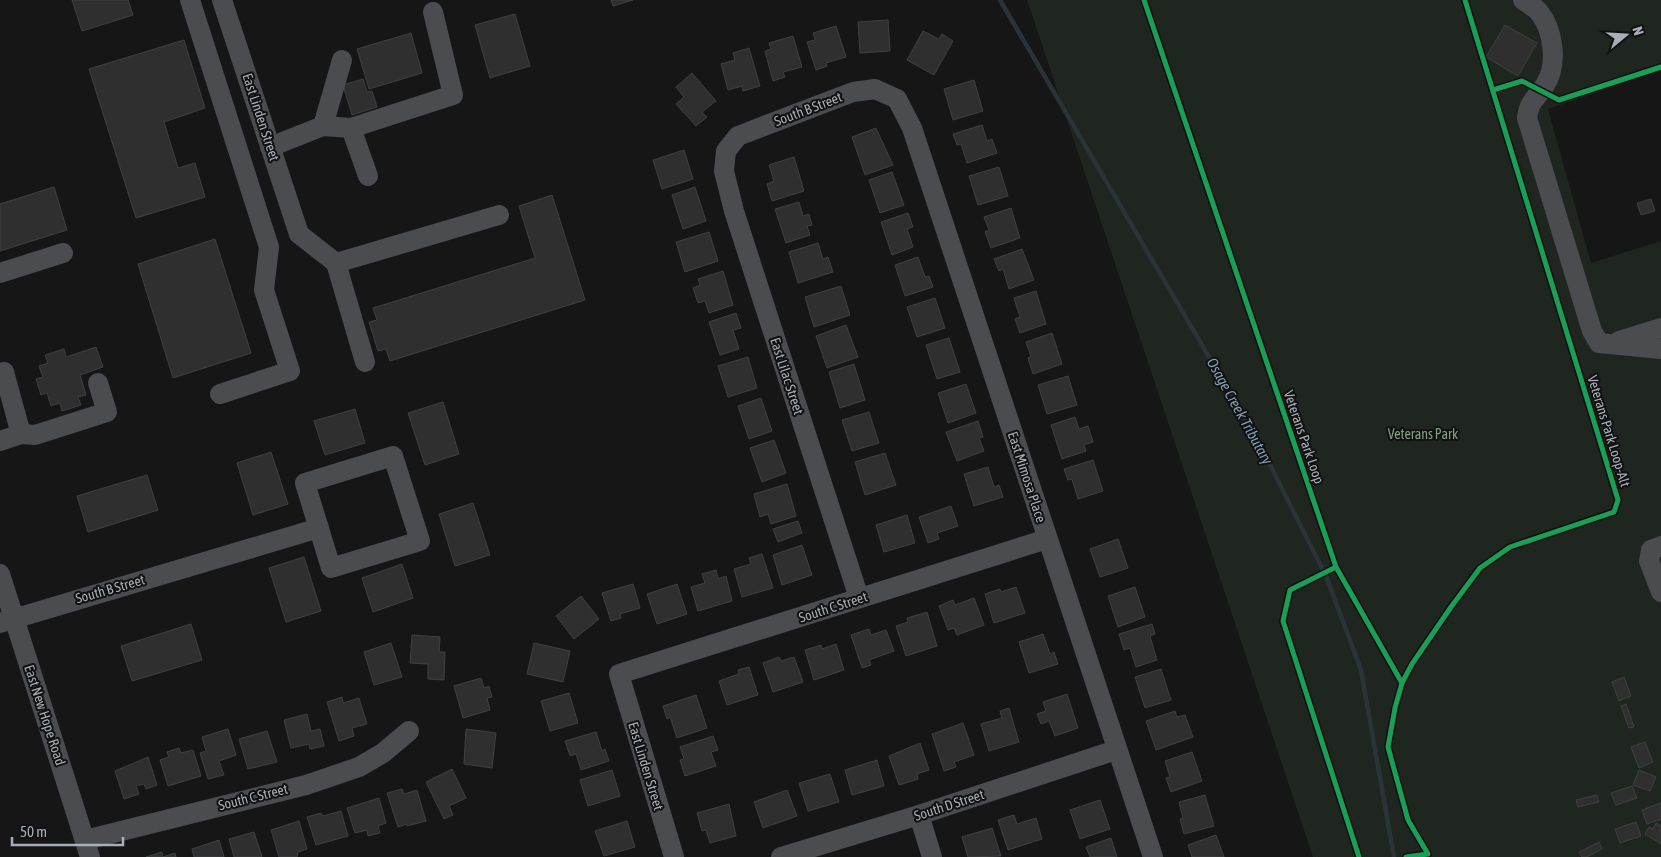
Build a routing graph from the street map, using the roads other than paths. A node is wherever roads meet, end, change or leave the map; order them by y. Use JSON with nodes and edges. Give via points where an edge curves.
{"nodes":[{"id":1,"x":190,"y":0,"type":"edge"},
{"id":2,"x":222,"y":0,"type":"edge"},
{"id":3,"x":1523,"y":0,"type":"edge"},
{"id":4,"x":432,"y":12,"type":"dead end"},
{"id":5,"x":342,"y":60,"type":"dead end"},
{"id":6,"x":897,"y":99,"type":"joint"},
{"id":7,"x":262,"y":120,"type":"junction"},
{"id":8,"x":323,"y":126,"type":"junction"},
{"id":9,"x":351,"y":128,"type":"junction"},
{"id":10,"x":231,"y":133,"type":"junction"},
{"id":11,"x":270,"y":147,"type":"junction"},
{"id":12,"x":726,"y":151,"type":"joint"},
{"id":13,"x":368,"y":176,"type":"dead end"},
{"id":14,"x":499,"y":215,"type":"dead end"},
{"id":15,"x":299,"y":234,"type":"junction"},
{"id":16,"x":269,"y":247,"type":"junction"},
{"id":17,"x":62,"y":253,"type":"dead end"},
{"id":18,"x":336,"y":263,"type":"junction"},
{"id":19,"x":0,"y":274,"type":"edge"},
{"id":20,"x":1661,"y":328,"type":"edge"},
{"id":21,"x":1610,"y":344,"type":"junction"},
{"id":22,"x":1661,"y":349,"type":"edge"},
{"id":23,"x":365,"y":362,"type":"dead end"},
{"id":24,"x":4,"y":372,"type":"dead end"},
{"id":25,"x":98,"y":384,"type":"dead end"},
{"id":26,"x":220,"y":394,"type":"dead end"},
{"id":27,"x":21,"y":434,"type":"junction"},
{"id":28,"x":0,"y":441,"type":"edge"},
{"id":29,"x":319,"y":528,"type":"junction"},
{"id":30,"x":1047,"y":539,"type":"junction"},
{"id":31,"x":1661,"y":546,"type":"edge"},
{"id":32,"x":0,"y":574,"type":"edge"},
{"id":33,"x":1661,"y":592,"type":"edge"},
{"id":34,"x":859,"y":598,"type":"junction"},
{"id":35,"x":7,"y":620,"type":"edge"},
{"id":36,"x":619,"y":674,"type":"joint"},
{"id":37,"x":410,"y":731,"type":"dead end"},
{"id":38,"x":1116,"y":750,"type":"junction"},
{"id":39,"x":919,"y":815,"type":"junction"},
{"id":40,"x":87,"y":849,"type":"edge"},
{"id":41,"x":674,"y":857,"type":"edge"},
{"id":42,"x":781,"y":857,"type":"edge"},
{"id":43,"x":932,"y":857,"type":"edge"},
{"id":44,"x":1153,"y":857,"type":"edge"}],
"edges":[{"from":1,"to":10,"type":"street"},
{"from":2,"to":7,"type":"street","name":"East Linden Street"},
{"from":3,"to":21,"type":"street","via":[[1543,19],[1550,34],[1554,60],[1546,84],[1528,105],[1527,118],[1592,331],[1599,343]]},
{"from":4,"to":9,"type":"street","via":[[454,95]]},
{"from":5,"to":8,"type":"street"},
{"from":6,"to":12,"type":"street","name":"South B Street","via":[[875,89],[854,92],[738,136]]},
{"from":6,"to":30,"type":"street","name":"East Mimosa Place","via":[[912,128]]},
{"from":7,"to":10,"type":"street"},
{"from":7,"to":11,"type":"street","name":"East Linden Street"},
{"from":8,"to":9,"type":"street"},
{"from":8,"to":11,"type":"street"},
{"from":9,"to":13,"type":"street"},
{"from":10,"to":16,"type":"street"},
{"from":11,"to":15,"type":"street","name":"East Linden Street"},
{"from":12,"to":34,"type":"street","name":"East Lilac Street","via":[[724,171],[734,211]]},
{"from":14,"to":18,"type":"street"},
{"from":15,"to":16,"type":"street"},
{"from":15,"to":18,"type":"street"},
{"from":16,"to":26,"type":"street","via":[[264,290],[290,371]]},
{"from":17,"to":19,"type":"street"},
{"from":18,"to":23,"type":"street"},
{"from":20,"to":21,"type":"street"},
{"from":21,"to":22,"type":"street"},
{"from":24,"to":27,"type":"street"},
{"from":25,"to":27,"type":"street","via":[[107,412],[34,435]]},
{"from":27,"to":28,"type":"street"},
{"from":29,"to":29,"type":"street","via":[[332,568],[420,541],[393,456],[305,483]]},
{"from":29,"to":35,"type":"street","name":"South B Street"},
{"from":30,"to":34,"type":"street","name":"South C Street"},
{"from":30,"to":38,"type":"street","name":"East Mimosa Place"},
{"from":31,"to":33,"type":"street","via":[[1651,550],[1649,561]]},
{"from":32,"to":35,"type":"street","name":"East New Hope Road"},
{"from":34,"to":36,"type":"street","name":"South C Street"},
{"from":35,"to":40,"type":"street","name":"East New Hope Road"},
{"from":36,"to":41,"type":"street","name":"East Linden Street"},
{"from":37,"to":40,"type":"street","name":"South C Street","via":[[383,753],[358,767]]},
{"from":38,"to":39,"type":"street","name":"South D Street"},
{"from":38,"to":44,"type":"street","name":"East Mimosa Place"},
{"from":39,"to":42,"type":"street","name":"South D Street"},
{"from":39,"to":43,"type":"street"}]}
